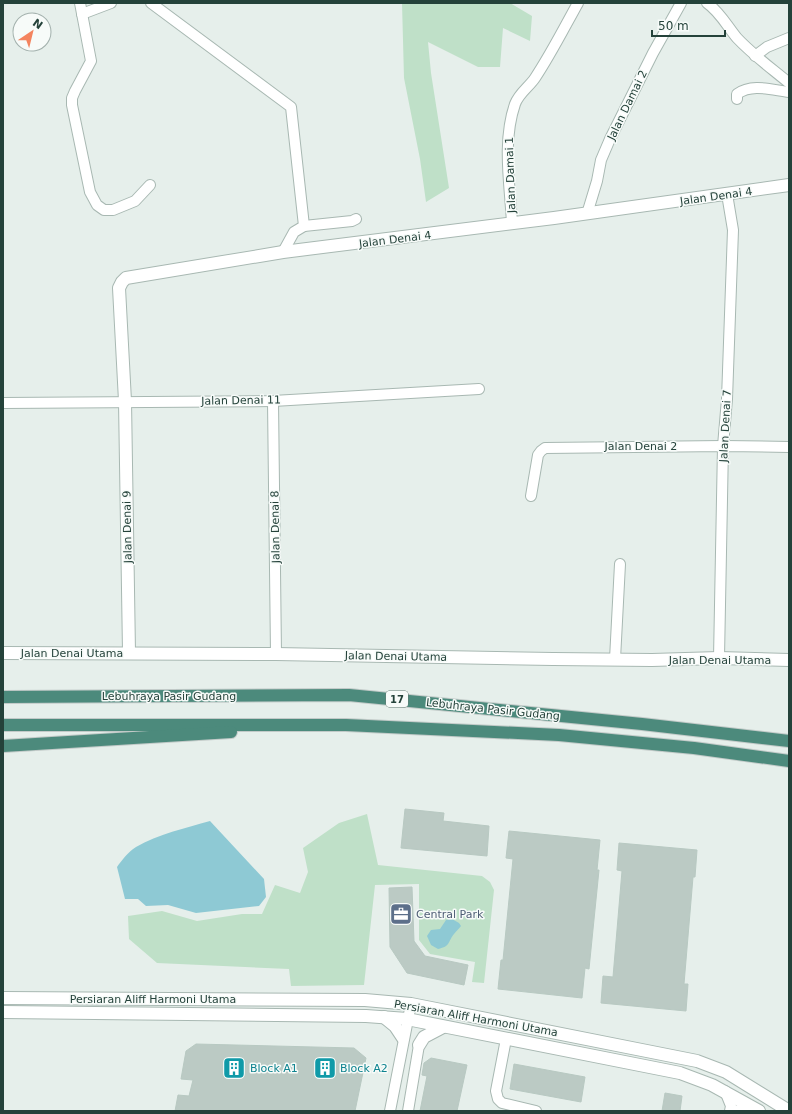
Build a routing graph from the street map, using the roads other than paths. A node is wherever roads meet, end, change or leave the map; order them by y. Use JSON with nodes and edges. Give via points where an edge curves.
{"nodes":[{"id":1,"x":80,"y":3,"type":"edge"},
{"id":2,"x":112,"y":3,"type":"edge"},
{"id":3,"x":151,"y":3,"type":"edge"},
{"id":4,"x":578,"y":3,"type":"edge"},
{"id":5,"x":681,"y":3,"type":"edge"},
{"id":6,"x":707,"y":3,"type":"edge"},
{"id":7,"x":82,"y":14,"type":"junction"},
{"id":8,"x":789,"y":38,"type":"edge"},
{"id":9,"x":755,"y":56,"type":"junction"},
{"id":10,"x":789,"y":83,"type":"edge"},
{"id":11,"x":789,"y":92,"type":"edge"},
{"id":12,"x":737,"y":99,"type":"dead end"},
{"id":13,"x":150,"y":185,"type":"dead end"},
{"id":14,"x":789,"y":185,"type":"edge"},
{"id":15,"x":727,"y":194,"type":"junction"},
{"id":16,"x":587,"y":214,"type":"junction"},
{"id":17,"x":356,"y":219,"type":"dead end"},
{"id":18,"x":512,"y":223,"type":"junction"},
{"id":19,"x":304,"y":226,"type":"junction"},
{"id":20,"x":283,"y":252,"type":"junction"},
{"id":21,"x":479,"y":389,"type":"dead end"},
{"id":22,"x":125,"y":401,"type":"junction"},
{"id":23,"x":273,"y":401,"type":"junction"},
{"id":24,"x":3,"y":403,"type":"edge"},
{"id":25,"x":723,"y":446,"type":"junction"},
{"id":26,"x":789,"y":446,"type":"edge"},
{"id":27,"x":531,"y":496,"type":"dead end"},
{"id":28,"x":620,"y":564,"type":"dead end"},
{"id":29,"x":129,"y":652,"type":"junction"},
{"id":30,"x":3,"y":653,"type":"edge"},
{"id":31,"x":276,"y":654,"type":"junction"},
{"id":32,"x":719,"y":658,"type":"junction"},
{"id":33,"x":615,"y":660,"type":"junction"},
{"id":34,"x":789,"y":660,"type":"edge"},
{"id":35,"x":3,"y":697,"type":"edge"},
{"id":36,"x":3,"y":725,"type":"edge"},
{"id":37,"x":346,"y":725,"type":"junction"},
{"id":38,"x":789,"y":741,"type":"edge"},
{"id":39,"x":3,"y":746,"type":"edge"},
{"id":40,"x":789,"y":761,"type":"edge"},
{"id":41,"x":3,"y":998,"type":"edge"},
{"id":42,"x":411,"y":1004,"type":"junction"},
{"id":43,"x":3,"y":1012,"type":"edge"},
{"id":44,"x":384,"y":1018,"type":"junction"},
{"id":45,"x":407,"y":1020,"type":"junction"},
{"id":46,"x":444,"y":1027,"type":"junction"},
{"id":47,"x":403,"y":1038,"type":"junction"},
{"id":48,"x":506,"y":1039,"type":"junction"},
{"id":49,"x":419,"y":1045,"type":"joint"},
{"id":50,"x":725,"y":1091,"type":"junction"},
{"id":51,"x":756,"y":1110,"type":"edge"},
{"id":52,"x":390,"y":1111,"type":"edge"},
{"id":53,"x":408,"y":1111,"type":"edge"},
{"id":54,"x":536,"y":1111,"type":"edge"},
{"id":55,"x":730,"y":1111,"type":"edge"},
{"id":56,"x":736,"y":1111,"type":"edge"},
{"id":57,"x":789,"y":1111,"type":"edge"}],
"edges":[{"from":1,"to":7,"type":"street"},
{"from":2,"to":7,"type":"street"},
{"from":3,"to":19,"type":"street","via":[[291,107]]},
{"from":4,"to":18,"type":"street","name":"Jalan Damai 1","via":[[534,79],[515,102],[507,142]]},
{"from":5,"to":16,"type":"street","name":"Jalan Damai 2","via":[[610,139],[601,160]]},
{"from":6,"to":9,"type":"street"},
{"from":7,"to":13,"type":"street","via":[[91,61],[72,98],[72,106],[90,192],[97,205],[104,210],[113,210],[135,201]]},
{"from":8,"to":9,"type":"street","via":[[767,47]]},
{"from":9,"to":10,"type":"street"},
{"from":11,"to":12,"type":"street","via":[[750,88],[737,94]]},
{"from":14,"to":15,"type":"street","name":"Jalan Denai 4"},
{"from":15,"to":16,"type":"street","name":"Jalan Denai 4"},
{"from":15,"to":25,"type":"street","name":"Jalan Denai 7","via":[[733,230]]},
{"from":16,"to":18,"type":"street","name":"Jalan Denai 4"},
{"from":17,"to":19,"type":"street"},
{"from":18,"to":20,"type":"street","name":"Jalan Denai 4"},
{"from":19,"to":20,"type":"street","via":[[294,232]]},
{"from":20,"to":22,"type":"street","name":"Jalan Denai 4","via":[[126,278],[119,288]]},
{"from":21,"to":23,"type":"street","name":"Jalan Denai 11"},
{"from":22,"to":23,"type":"street","name":"Jalan Denai 11"},
{"from":22,"to":24,"type":"street","name":"Jalan Denai 11"},
{"from":22,"to":29,"type":"street","name":"Jalan Denai 9"},
{"from":23,"to":31,"type":"street","name":"Jalan Denai 8"},
{"from":25,"to":26,"type":"street","name":"Jalan Denai 2"},
{"from":25,"to":27,"type":"street","name":"Jalan Denai 2","via":[[545,448],[538,455]]},
{"from":25,"to":32,"type":"street","name":"Jalan Denai 7"},
{"from":28,"to":33,"type":"street"},
{"from":29,"to":30,"type":"street","name":"Jalan Denai Utama"},
{"from":29,"to":31,"type":"street","name":"Jalan Denai Utama"},
{"from":31,"to":33,"type":"street","name":"Jalan Denai Utama"},
{"from":32,"to":33,"type":"street","name":"Jalan Denai Utama"},
{"from":32,"to":34,"type":"street","name":"Jalan Denai Utama"},
{"from":35,"to":38,"type":"highway","name":"Lebuhraya Pasir Gudang","number":"17","via":[[349,694]]},
{"from":36,"to":37,"type":"highway","name":"Lebuhraya Pasir Gudang"},
{"from":37,"to":39,"type":"highway"},
{"from":37,"to":40,"type":"highway","name":"Lebuhraya Pasir Gudang","via":[[559,736],[694,748]]},
{"from":41,"to":42,"type":"street","name":"Persiaran Aliff Harmoni Utama","via":[[364,1000]]},
{"from":42,"to":45,"type":"street"},
{"from":42,"to":57,"type":"street","name":"Persiaran Aliff Harmoni Utama","via":[[697,1061],[726,1072]]},
{"from":43,"to":44,"type":"street","name":"Persiaran Aliff Harmoni Utama"},
{"from":44,"to":45,"type":"street","name":"Persiaran Aliff Harmoni Utama"},
{"from":44,"to":47,"type":"street","via":[[395,1026]]},
{"from":45,"to":46,"type":"street","name":"Persiaran Aliff Harmoni Utama"},
{"from":45,"to":47,"type":"street"},
{"from":46,"to":48,"type":"street","name":"Persiaran Aliff Harmoni Utama"},
{"from":46,"to":49,"type":"street","via":[[424,1037]]},
{"from":47,"to":52,"type":"street"},
{"from":48,"to":50,"type":"street","name":"Persiaran Aliff Harmoni Utama","via":[[680,1073]]},
{"from":48,"to":54,"type":"street","via":[[496,1091],[498,1099],[502,1103]]},
{"from":49,"to":53,"type":"street"},
{"from":50,"to":51,"type":"street","name":"Persiaran Aliff Harmoni Utama"},
{"from":50,"to":55,"type":"street","via":[[731,1106]]},
{"from":51,"to":56,"type":"street","via":[[745,1108]]}]}
